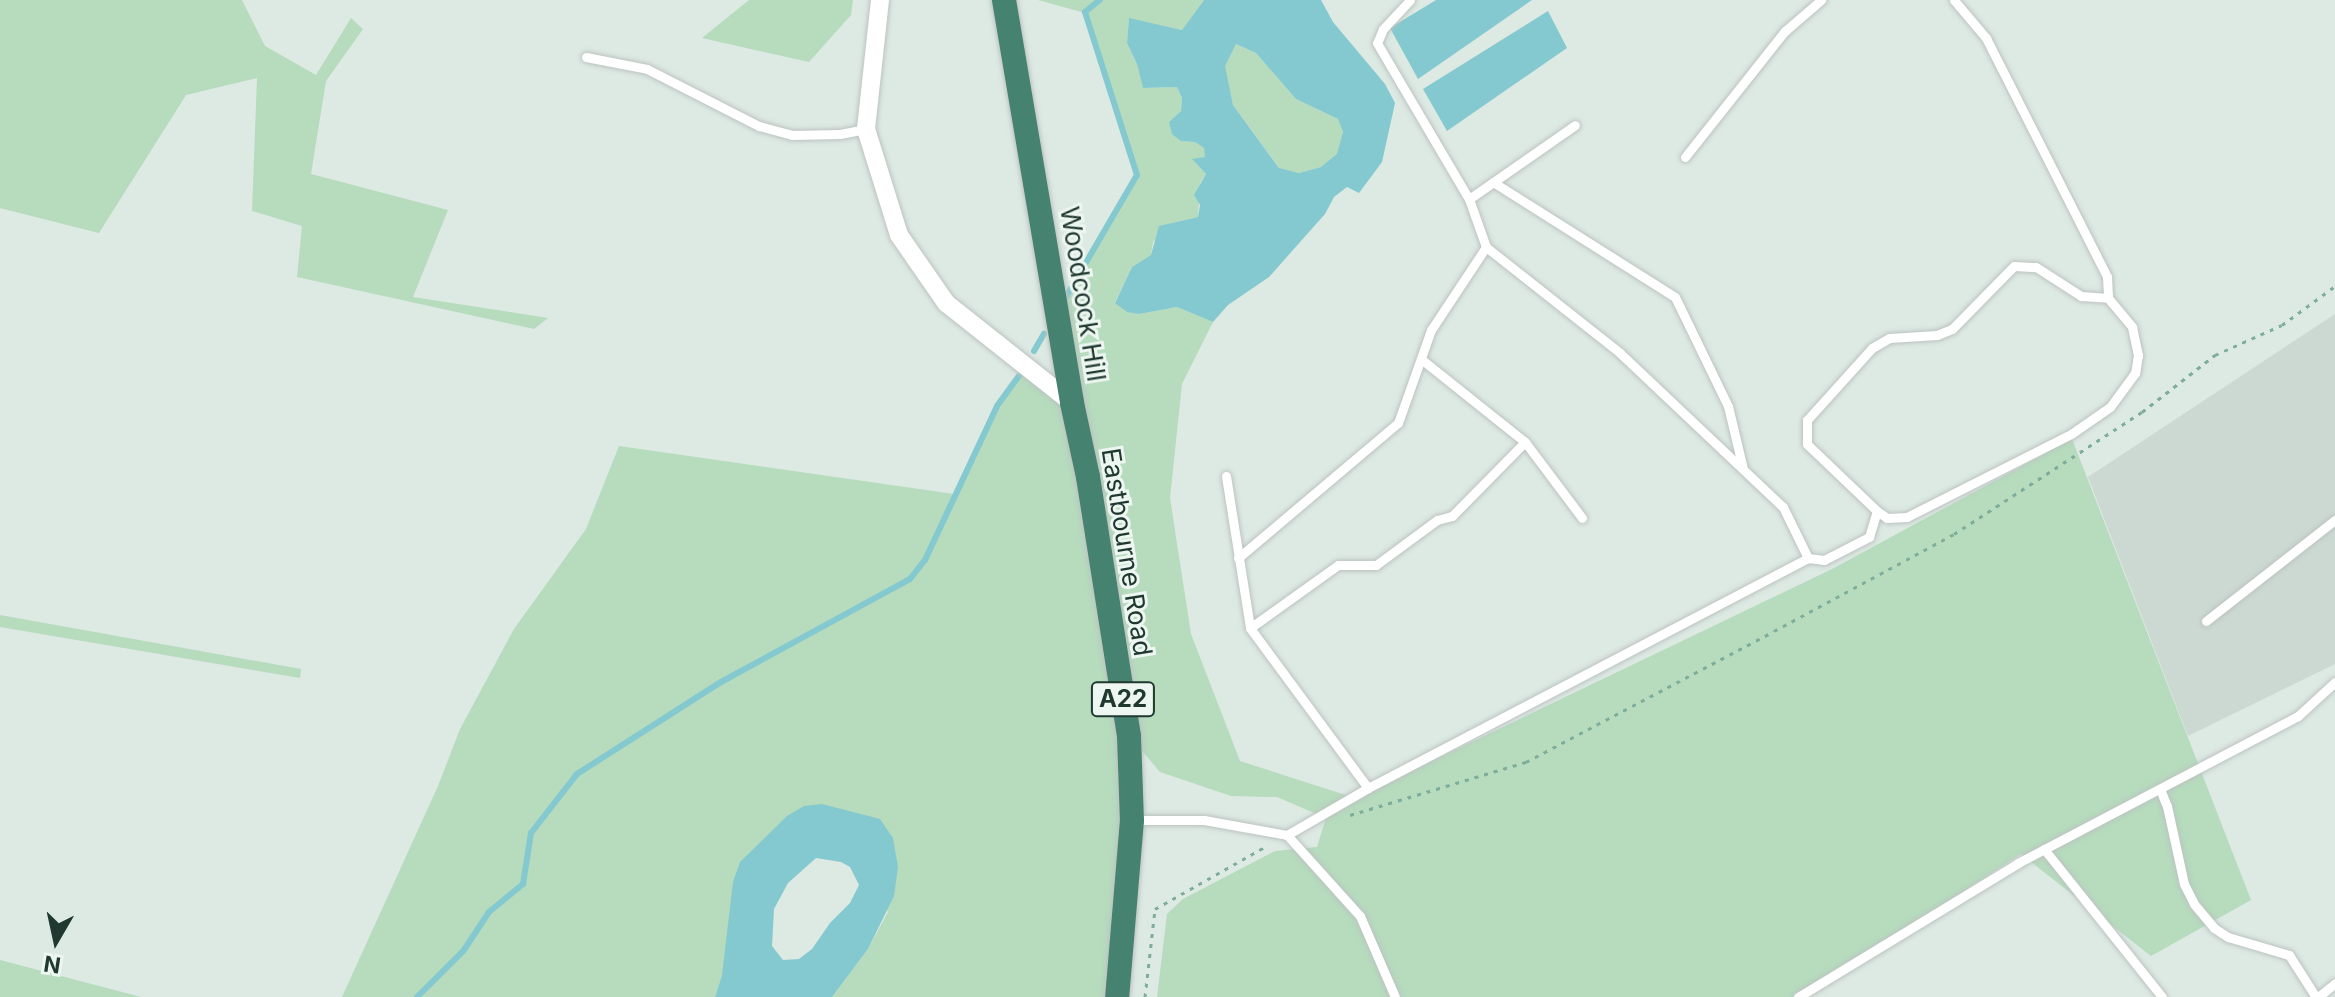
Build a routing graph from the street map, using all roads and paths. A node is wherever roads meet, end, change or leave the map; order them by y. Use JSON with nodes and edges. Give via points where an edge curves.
{"nodes":[{"id":1,"x":880,"y":0,"type":"edge"},
{"id":2,"x":1004,"y":0,"type":"edge"},
{"id":3,"x":1410,"y":0,"type":"edge"},
{"id":4,"x":1821,"y":0,"type":"edge"},
{"id":5,"x":1954,"y":0,"type":"edge"},
{"id":6,"x":586,"y":57,"type":"dead end"},
{"id":7,"x":1575,"y":125,"type":"dead end"},
{"id":8,"x":866,"y":129,"type":"junction"},
{"id":9,"x":1685,"y":157,"type":"dead end"},
{"id":10,"x":1493,"y":182,"type":"junction"},
{"id":11,"x":1469,"y":199,"type":"junction"},
{"id":12,"x":1486,"y":247,"type":"junction"},
{"id":13,"x":2335,"y":286,"type":"edge"},
{"id":14,"x":2108,"y":298,"type":"junction"},
{"id":15,"x":1421,"y":359,"type":"junction"},
{"id":16,"x":1072,"y":403,"type":"junction"},
{"id":17,"x":1525,"y":442,"type":"junction"},
{"id":18,"x":1743,"y":469,"type":"junction"},
{"id":19,"x":1226,"y":476,"type":"dead end"},
{"id":20,"x":1877,"y":511,"type":"junction"},
{"id":21,"x":1582,"y":518,"type":"dead end"},
{"id":22,"x":2335,"y":520,"type":"edge"},
{"id":23,"x":1238,"y":558,"type":"junction"},
{"id":24,"x":1808,"y":558,"type":"junction"},
{"id":25,"x":2206,"y":621,"type":"dead end"},
{"id":26,"x":1250,"y":628,"type":"junction"},
{"id":27,"x":2334,"y":684,"type":"edge"},
{"id":28,"x":1368,"y":788,"type":"junction"},
{"id":29,"x":2160,"y":789,"type":"junction"},
{"id":30,"x":1347,"y":817,"type":"dead end"},
{"id":31,"x":1132,"y":820,"type":"junction"},
{"id":32,"x":1287,"y":835,"type":"junction"},
{"id":33,"x":2044,"y":849,"type":"junction"},
{"id":34,"x":2335,"y":983,"type":"edge"},
{"id":35,"x":1117,"y":997,"type":"edge"},
{"id":36,"x":1145,"y":997,"type":"edge"},
{"id":37,"x":1395,"y":997,"type":"edge"},
{"id":38,"x":1798,"y":997,"type":"edge"},
{"id":39,"x":2162,"y":997,"type":"edge"},
{"id":40,"x":2317,"y":997,"type":"edge"}],
"edges":[{"from":1,"to":8,"type":"street","name":"Woodcock Hill"},
{"from":2,"to":16,"type":"highway","name":"Woodcock Hill","number":"A22"},
{"from":3,"to":11,"type":"lane","via":[[1377,43]]},
{"from":4,"to":9,"type":"lane","via":[[1785,31]]},
{"from":5,"to":14,"type":"lane","via":[[1986,38],[2107,277]]},
{"from":6,"to":8,"type":"lane","via":[[647,69],[759,126],[792,135]]},
{"from":7,"to":10,"type":"lane"},
{"from":8,"to":16,"type":"street","name":"Woodcock Hill","via":[[899,235],[946,303]]},
{"from":10,"to":11,"type":"lane"},
{"from":10,"to":18,"type":"lane","via":[[1675,297],[1728,406]]},
{"from":11,"to":12,"type":"lane"},
{"from":12,"to":15,"type":"lane","via":[[1431,330]]},
{"from":12,"to":18,"type":"lane","via":[[1620,353]]},
{"from":13,"to":30,"type":"path","via":[[2282,325],[2215,355],[2142,412],[1954,534],[1774,631],[1526,762]]},
{"from":14,"to":20,"type":"lane","via":[[2132,327],[2138,355],[2135,373],[2110,407],[2071,434],[1907,517],[1887,518]]},
{"from":14,"to":20,"type":"lane","via":[[2081,296],[2036,267],[2014,266],[1952,329],[1889,338],[1872,348],[1807,420],[1807,444]]},
{"from":15,"to":17,"type":"lane"},
{"from":15,"to":23,"type":"lane","via":[[1398,423]]},
{"from":16,"to":31,"type":"highway","name":"Eastbourne Road","number":"A22","via":[[1129,736]]},
{"from":17,"to":21,"type":"lane"},
{"from":17,"to":26,"type":"lane","via":[[1452,516],[1437,520],[1376,565],[1338,565]]},
{"from":18,"to":24,"type":"lane","via":[[1783,507]]},
{"from":19,"to":23,"type":"lane"},
{"from":20,"to":24,"type":"lane","via":[[1869,537],[1824,560]]},
{"from":22,"to":25,"type":"lane"},
{"from":23,"to":26,"type":"lane"},
{"from":24,"to":28,"type":"lane"},
{"from":26,"to":28,"type":"lane"},
{"from":27,"to":29,"type":"lane","via":[[2298,716]]},
{"from":28,"to":32,"type":"lane"},
{"from":29,"to":33,"type":"lane"},
{"from":29,"to":40,"type":"lane","via":[[2194,904],[2228,937],[2289,955]]},
{"from":31,"to":32,"type":"lane","via":[[1204,820]]},
{"from":31,"to":35,"type":"highway","name":"Eastbourne Road","number":"A22"},
{"from":32,"to":36,"type":"path","via":[[1155,909]]},
{"from":32,"to":37,"type":"lane","via":[[1360,916]]},
{"from":33,"to":38,"type":"lane"},
{"from":33,"to":39,"type":"lane"},
{"from":34,"to":40,"type":"lane"}]}
